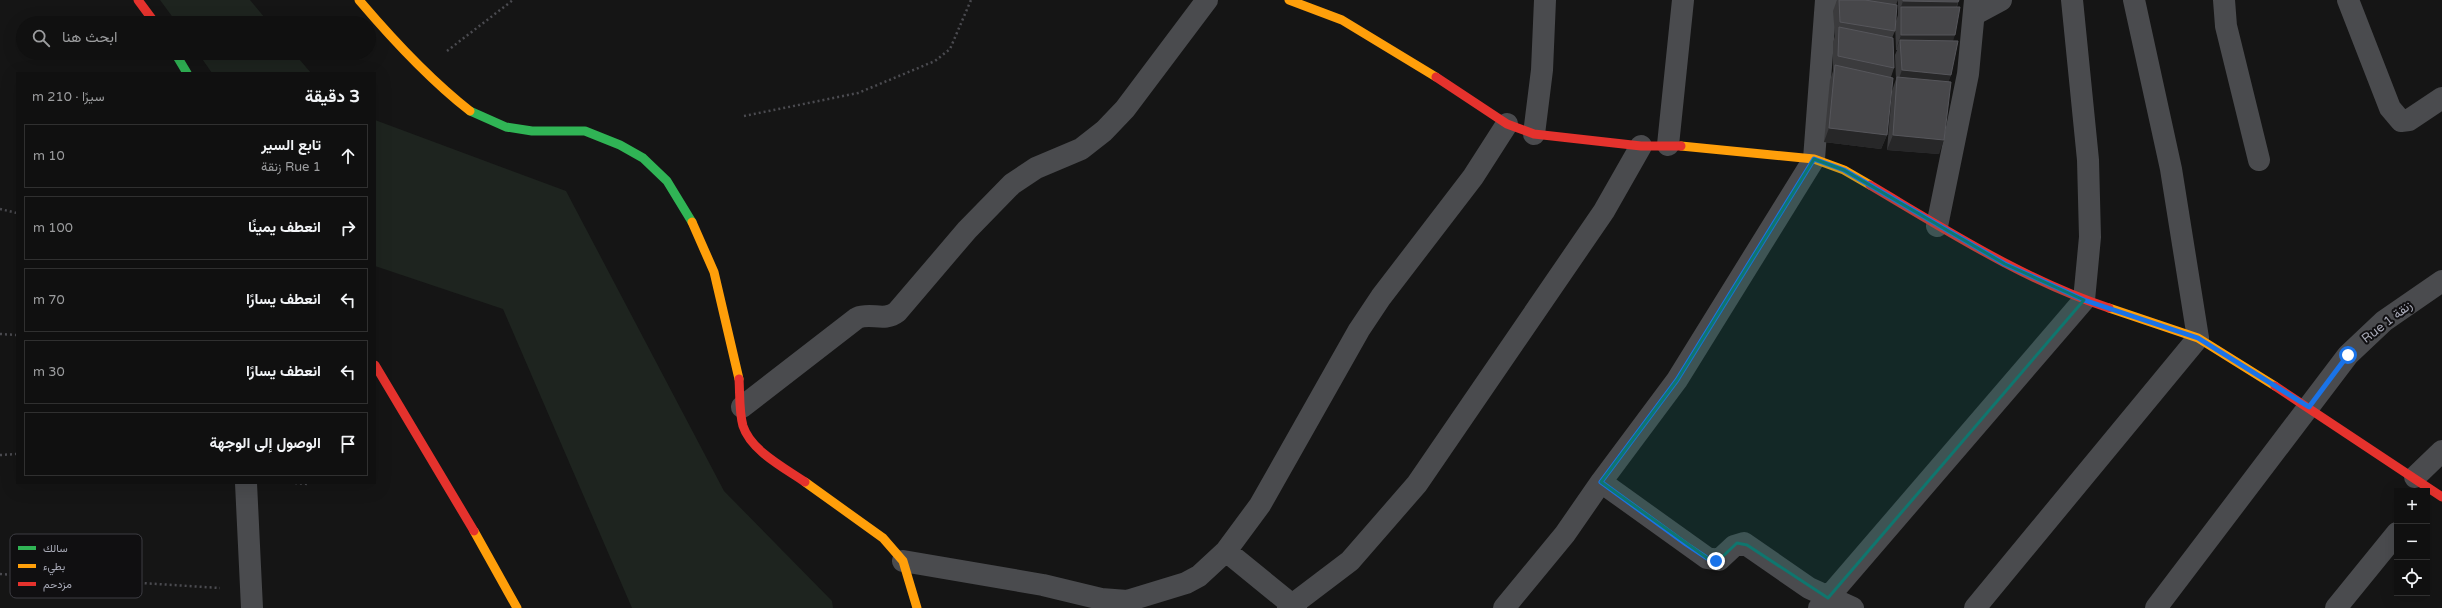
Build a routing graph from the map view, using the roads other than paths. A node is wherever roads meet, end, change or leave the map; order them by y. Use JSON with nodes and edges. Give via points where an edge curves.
{"nodes":[{"id":1,"x":138,"y":0,"type":"edge"},
{"id":2,"x":359,"y":0,"type":"edge"},
{"id":3,"x":1207,"y":0,"type":"edge"},
{"id":4,"x":1290,"y":0,"type":"edge"},
{"id":5,"x":1546,"y":0,"type":"edge"},
{"id":6,"x":1683,"y":0,"type":"edge"},
{"id":7,"x":1826,"y":0,"type":"edge"},
{"id":8,"x":2001,"y":0,"type":"edge"},
{"id":9,"x":2072,"y":0,"type":"edge"},
{"id":10,"x":2134,"y":0,"type":"edge"},
{"id":11,"x":2224,"y":0,"type":"edge"},
{"id":12,"x":2348,"y":0,"type":"edge"},
{"id":13,"x":1975,"y":7,"type":"edge"},
{"id":14,"x":150,"y":16,"type":"edge"},
{"id":15,"x":372,"y":16,"type":"edge"},
{"id":16,"x":376,"y":20,"type":"edge"},
{"id":17,"x":179,"y":60,"type":"edge"},
{"id":18,"x":186,"y":72,"type":"edge"},
{"id":19,"x":2442,"y":98,"type":"edge"},
{"id":20,"x":1507,"y":124,"type":"junction"},
{"id":21,"x":1534,"y":134,"type":"junction"},
{"id":22,"x":1668,"y":145,"type":"junction"},
{"id":23,"x":1641,"y":146,"type":"junction"},
{"id":24,"x":1814,"y":159,"type":"junction"},
{"id":25,"x":2259,"y":160,"type":"dead end"},
{"id":26,"x":1937,"y":226,"type":"junction"},
{"id":27,"x":2442,"y":281,"type":"edge"},
{"id":28,"x":2084,"y":300,"type":"junction"},
{"id":29,"x":2198,"y":338,"type":"junction"},
{"id":30,"x":376,"y":367,"type":"edge"},
{"id":31,"x":742,"y":407,"type":"junction"},
{"id":32,"x":2309,"y":407,"type":"junction"},
{"id":33,"x":2442,"y":451,"type":"edge"},
{"id":34,"x":1601,"y":482,"type":"junction"},
{"id":35,"x":246,"y":484,"type":"edge"},
{"id":36,"x":2426,"y":488,"type":"edge"},
{"id":37,"x":2430,"y":488,"type":"edge"},
{"id":38,"x":2394,"y":537,"type":"edge"},
{"id":39,"x":1226,"y":551,"type":"junction"},
{"id":40,"x":903,"y":561,"type":"junction"},
{"id":41,"x":251,"y":599,"type":"edge"},
{"id":42,"x":1824,"y":603,"type":"edge"},
{"id":43,"x":1292,"y":607,"type":"edge"},
{"id":44,"x":517,"y":608,"type":"edge"},
{"id":45,"x":917,"y":608,"type":"edge"},
{"id":46,"x":1504,"y":608,"type":"edge"},
{"id":47,"x":1853,"y":608,"type":"edge"},
{"id":48,"x":1974,"y":608,"type":"edge"},
{"id":49,"x":2156,"y":608,"type":"edge"},
{"id":50,"x":2336,"y":608,"type":"edge"}],
"edges":[{"from":1,"to":14,"type":"street"},
{"from":2,"to":15,"type":"street"},
{"from":3,"to":31,"type":"street","via":[[1125,109],[1104,131],[1082,149],[1036,168],[1012,184],[967,230],[897,312],[887,318],[858,318]]},
{"from":4,"to":20,"type":"street","via":[[1342,20]]},
{"from":5,"to":21,"type":"street","via":[[1542,70]]},
{"from":6,"to":22,"type":"street"},
{"from":7,"to":24,"type":"street"},
{"from":8,"to":13,"type":"street"},
{"from":9,"to":28,"type":"street","via":[[2088,160],[2090,238]]},
{"from":10,"to":29,"type":"street","via":[[2171,169]]},
{"from":11,"to":25,"type":"street","via":[[2226,26]]},
{"from":12,"to":19,"type":"street","via":[[2390,108],[2396,117],[2401,121],[2408,120]]},
{"from":13,"to":26,"type":"street","via":[[1958,127]]},
{"from":16,"to":31,"type":"street","via":[[422,70],[473,113],[506,127],[585,131],[620,145],[643,158],[667,181],[700,236],[714,272],[738,374]]},
{"from":17,"to":18,"type":"street"},
{"from":20,"to":21,"type":"street"},
{"from":20,"to":39,"type":"street","via":[[1473,177],[1381,296],[1359,330],[1260,505]]},
{"from":21,"to":23,"type":"street"},
{"from":22,"to":23,"type":"street"},
{"from":22,"to":24,"type":"street"},
{"from":23,"to":43,"type":"street","via":[[1604,211],[1417,484],[1350,561]]},
{"from":24,"to":26,"type":"street","via":[[1844,170]]},
{"from":24,"to":34,"type":"street","via":[[1677,380]]},
{"from":26,"to":28,"type":"street","via":[[2005,264]]},
{"from":27,"to":32,"type":"street","name":"Rue 1 زنقة","via":[[2365,337],[2348,355]]},
{"from":28,"to":29,"type":"street"},
{"from":28,"to":42,"type":"street"},
{"from":29,"to":32,"type":"street"},
{"from":29,"to":48,"type":"street"},
{"from":30,"to":44,"type":"street","via":[[456,498]]},
{"from":31,"to":40,"type":"street","via":[[744,426],[751,440],[759,448],[877,534]]},
{"from":32,"to":36,"type":"street"},
{"from":32,"to":49,"type":"street","name":"Rue 1 زنقة"},
{"from":33,"to":37,"type":"street"},
{"from":34,"to":42,"type":"street","via":[[1707,558],[1719,560],[1734,546],[1744,543],[1809,588]]},
{"from":34,"to":46,"type":"street","via":[[1565,534]]},
{"from":35,"to":41,"type":"street"},
{"from":38,"to":50,"type":"street"},
{"from":39,"to":40,"type":"street","via":[[1199,576],[1186,584],[1127,601],[1100,599],[1043,585]]},
{"from":39,"to":43,"type":"street"},
{"from":40,"to":45,"type":"street"},
{"from":42,"to":47,"type":"street"}]}
